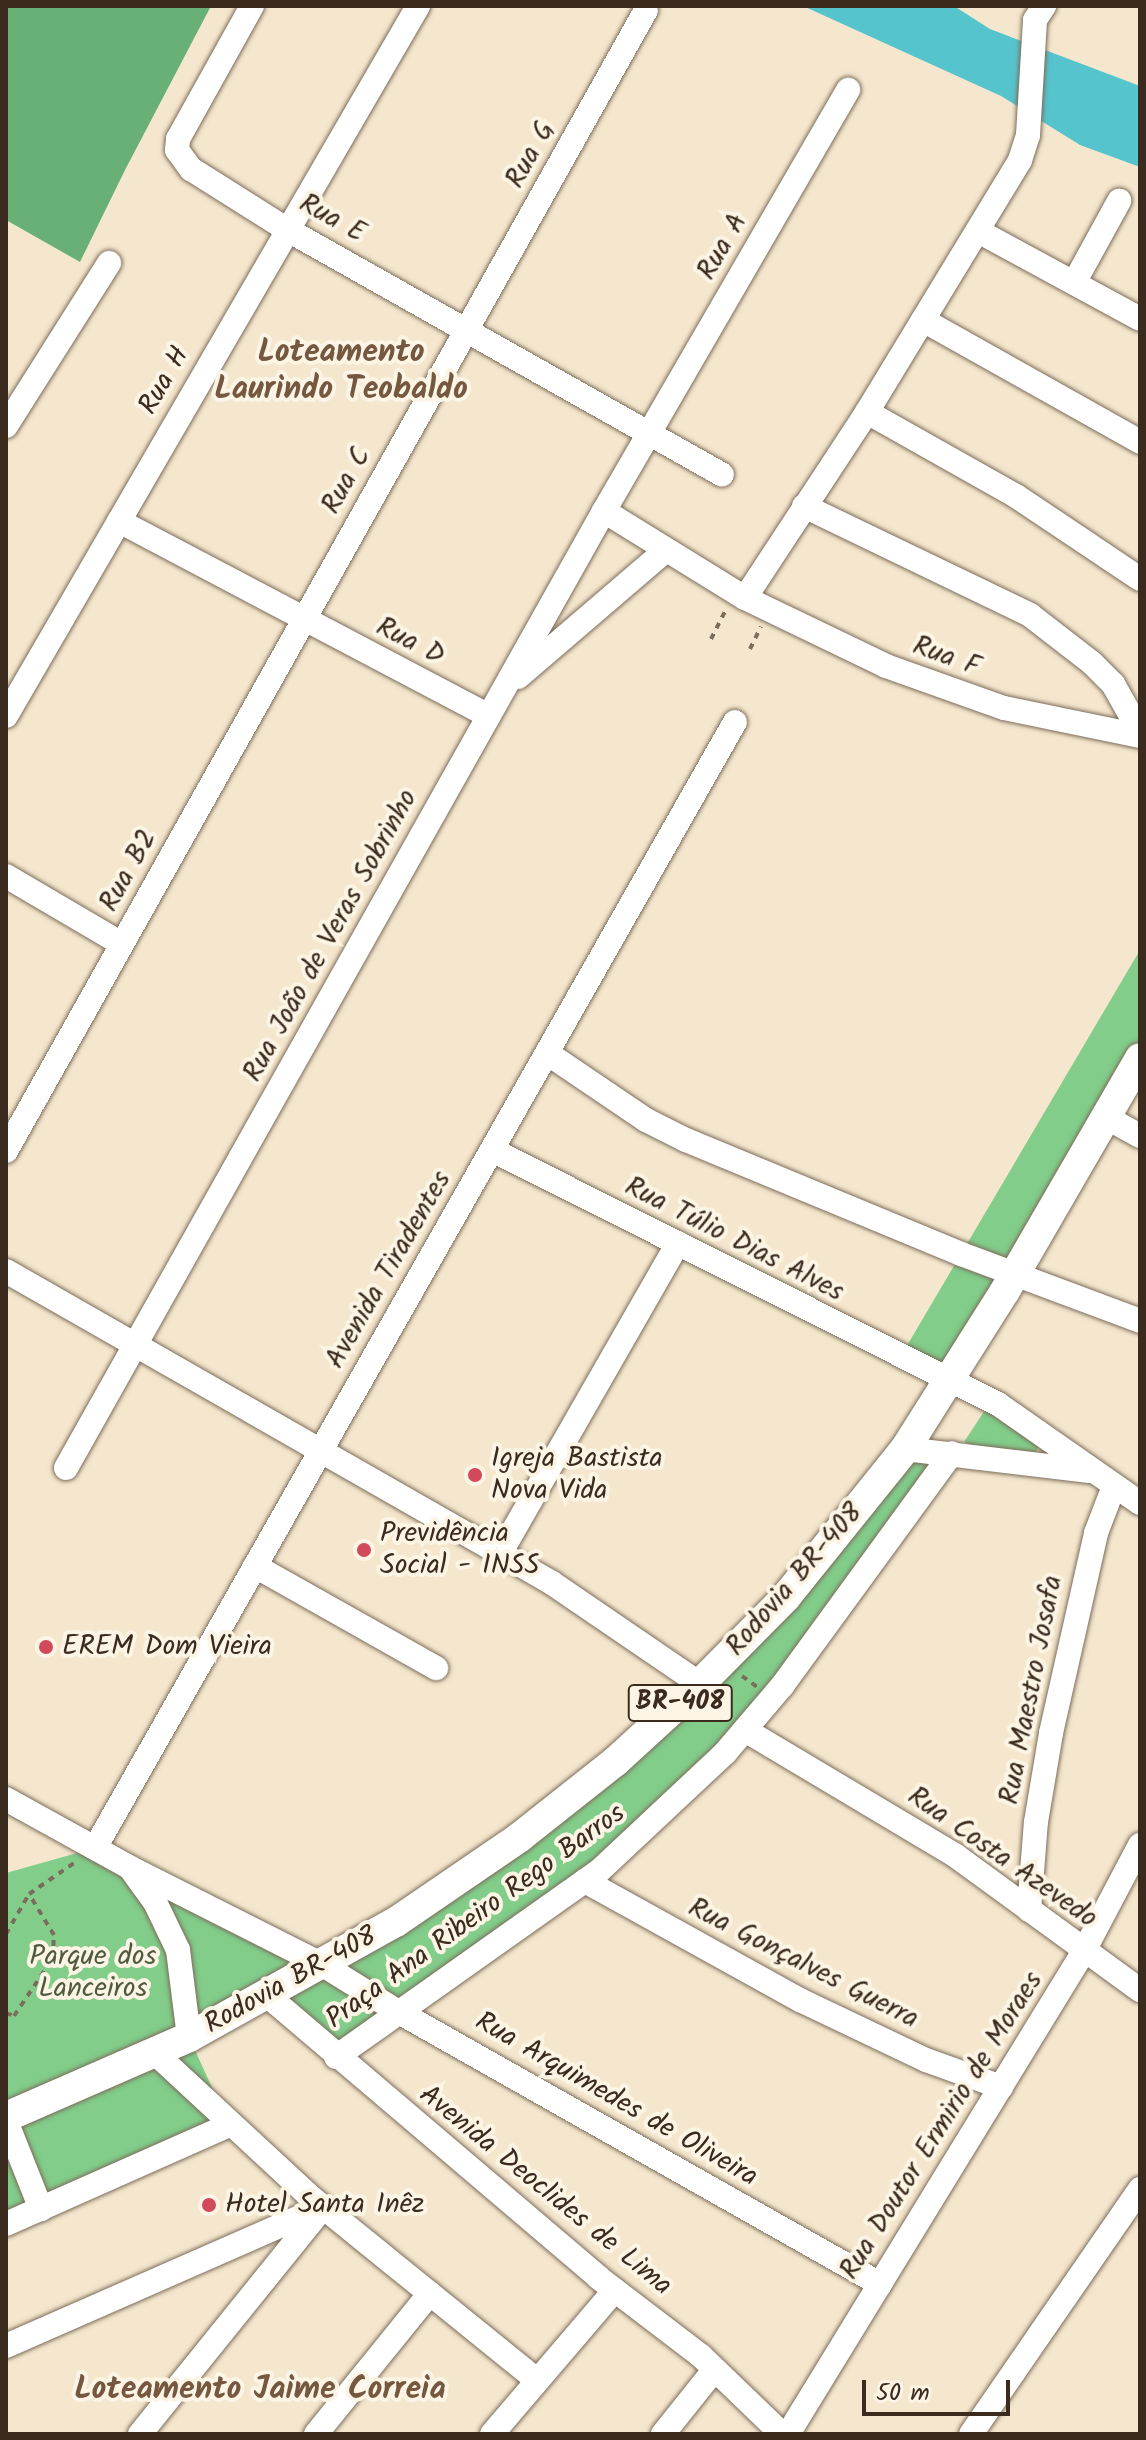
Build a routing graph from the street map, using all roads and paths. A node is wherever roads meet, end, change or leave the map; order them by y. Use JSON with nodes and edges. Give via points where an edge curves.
{"nodes":[{"id":1,"x":252,"y":6,"type":"edge"},
{"id":2,"x":418,"y":6,"type":"edge"},
{"id":3,"x":646,"y":10,"type":"dead end"},
{"id":4,"x":1039,"y":13,"type":"edge"},
{"id":5,"x":848,"y":90,"type":"dead end"},
{"id":6,"x":1119,"y":201,"type":"dead end"},
{"id":7,"x":288,"y":230,"type":"junction"},
{"id":8,"x":978,"y":231,"type":"junction"},
{"id":9,"x":109,"y":263,"type":"dead end"},
{"id":10,"x":1074,"y":283,"type":"junction"},
{"id":11,"x":1140,"y":319,"type":"edge"},
{"id":12,"x":923,"y":320,"type":"junction"},
{"id":13,"x":467,"y":329,"type":"junction"},
{"id":14,"x":867,"y":412,"type":"junction"},
{"id":15,"x":6,"y":426,"type":"edge"},
{"id":16,"x":649,"y":434,"type":"junction"},
{"id":17,"x":1140,"y":442,"type":"edge"},
{"id":18,"x":722,"y":475,"type":"dead end"},
{"id":19,"x":804,"y":506,"type":"junction"},
{"id":20,"x":604,"y":511,"type":"junction"},
{"id":21,"x":119,"y":521,"type":"junction"},
{"id":22,"x":665,"y":551,"type":"junction"},
{"id":23,"x":1140,"y":579,"type":"edge"},
{"id":24,"x":745,"y":598,"type":"junction"},
{"id":25,"x":303,"y":621,"type":"junction"},
{"id":26,"x":711,"y":639,"type":"dead end"},
{"id":27,"x":505,"y":688,"type":"junction"},
{"id":28,"x":6,"y":716,"type":"edge"},
{"id":29,"x":489,"y":716,"type":"junction"},
{"id":30,"x":735,"y":722,"type":"dead end"},
{"id":31,"x":1140,"y":734,"type":"edge"},
{"id":32,"x":6,"y":876,"type":"edge"},
{"id":33,"x":122,"y":944,"type":"junction"},
{"id":34,"x":547,"y":1053,"type":"junction"},
{"id":35,"x":1140,"y":1058,"type":"edge"},
{"id":36,"x":1104,"y":1116,"type":"junction"},
{"id":37,"x":1140,"y":1136,"type":"edge"},
{"id":38,"x":492,"y":1150,"type":"junction"},
{"id":39,"x":6,"y":1151,"type":"edge"},
{"id":40,"x":678,"y":1243,"type":"junction"},
{"id":41,"x":6,"y":1271,"type":"edge"},
{"id":42,"x":1013,"y":1275,"type":"junction"},
{"id":43,"x":1140,"y":1321,"type":"edge"},
{"id":44,"x":137,"y":1343,"type":"junction"},
{"id":45,"x":950,"y":1381,"type":"junction"},
{"id":46,"x":322,"y":1449,"type":"junction"},
{"id":47,"x":905,"y":1449,"type":"junction"},
{"id":48,"x":952,"y":1453,"type":"junction"},
{"id":49,"x":66,"y":1468,"type":"dead end"},
{"id":50,"x":1105,"y":1479,"type":"junction"},
{"id":51,"x":1140,"y":1503,"type":"edge"},
{"id":52,"x":501,"y":1552,"type":"junction"},
{"id":53,"x":255,"y":1566,"type":"junction"},
{"id":54,"x":436,"y":1668,"type":"dead end"},
{"id":55,"x":700,"y":1684,"type":"junction"},
{"id":56,"x":745,"y":1730,"type":"junction"},
{"id":57,"x":6,"y":1799,"type":"edge"},
{"id":58,"x":1140,"y":1845,"type":"edge"},
{"id":59,"x":95,"y":1848,"type":"junction"},
{"id":60,"x":129,"y":1867,"type":"junction"},
{"id":61,"x":585,"y":1881,"type":"junction"},
{"id":62,"x":29,"y":1894,"type":"junction"},
{"id":63,"x":1029,"y":1910,"type":"junction"},
{"id":64,"x":6,"y":1934,"type":"edge"},
{"id":65,"x":1084,"y":1951,"type":"junction"},
{"id":66,"x":323,"y":1965,"type":"junction"},
{"id":67,"x":1140,"y":1990,"type":"edge"},
{"id":68,"x":268,"y":1996,"type":"junction"},
{"id":69,"x":397,"y":2011,"type":"junction"},
{"id":70,"x":6,"y":2013,"type":"edge"},
{"id":71,"x":189,"y":2037,"type":"junction"},
{"id":72,"x":155,"y":2053,"type":"junction"},
{"id":73,"x":336,"y":2057,"type":"junction"},
{"id":74,"x":1001,"y":2087,"type":"junction"},
{"id":75,"x":6,"y":2119,"type":"edge"},
{"id":76,"x":229,"y":2125,"type":"junction"},
{"id":77,"x":1140,"y":2189,"type":"edge"},
{"id":78,"x":323,"y":2207,"type":"junction"},
{"id":79,"x":41,"y":2209,"type":"junction"},
{"id":80,"x":6,"y":2224,"type":"edge"},
{"id":81,"x":880,"y":2284,"type":"junction"},
{"id":82,"x":615,"y":2290,"type":"junction"},
{"id":83,"x":430,"y":2293,"type":"junction"},
{"id":84,"x":6,"y":2346,"type":"edge"},
{"id":85,"x":714,"y":2370,"type":"junction"},
{"id":86,"x":537,"y":2380,"type":"junction"},
{"id":87,"x":140,"y":2434,"type":"edge"},
{"id":88,"x":316,"y":2434,"type":"edge"},
{"id":89,"x":492,"y":2434,"type":"edge"},
{"id":90,"x":663,"y":2434,"type":"edge"},
{"id":91,"x":785,"y":2434,"type":"edge"},
{"id":92,"x":971,"y":2434,"type":"edge"}],
"edges":[{"from":1,"to":7,"type":"street","name":"Rua E","via":[[184,124],[177,150],[191,169]]},
{"from":2,"to":7,"type":"street"},
{"from":3,"to":13,"type":"street","name":"Rua G"},
{"from":4,"to":8,"type":"street","via":[[1026,148]]},
{"from":5,"to":16,"type":"street","name":"Rua A"},
{"from":6,"to":10,"type":"street"},
{"from":7,"to":13,"type":"street","name":"Rua E"},
{"from":7,"to":21,"type":"street","name":"Rua H"},
{"from":8,"to":10,"type":"street"},
{"from":8,"to":12,"type":"street"},
{"from":9,"to":15,"type":"street"},
{"from":10,"to":11,"type":"street"},
{"from":12,"to":14,"type":"street"},
{"from":12,"to":17,"type":"street"},
{"from":13,"to":16,"type":"street"},
{"from":13,"to":25,"type":"street","name":"Rua C"},
{"from":14,"to":19,"type":"street"},
{"from":14,"to":23,"type":"street","via":[[1016,496]]},
{"from":16,"to":18,"type":"street"},
{"from":16,"to":20,"type":"street","name":"Rua João de Veras Sobrinho"},
{"from":19,"to":24,"type":"street"},
{"from":19,"to":31,"type":"street","via":[[1030,615],[1113,684]]},
{"from":20,"to":22,"type":"street","name":"Rua F"},
{"from":20,"to":27,"type":"street","name":"Rua João de Veras Sobrinho"},
{"from":21,"to":25,"type":"street","name":"Rua D"},
{"from":21,"to":28,"type":"street"},
{"from":22,"to":24,"type":"street","name":"Rua F"},
{"from":22,"to":27,"type":"street"},
{"from":24,"to":26,"type":"path","via":[[727,607]]},
{"from":24,"to":31,"type":"street","name":"Rua F","via":[[940,688],[1004,708]]},
{"from":25,"to":29,"type":"street","name":"Rua D"},
{"from":25,"to":33,"type":"street","name":"Rua B2"},
{"from":27,"to":29,"type":"street","name":"Rua João de Veras Sobrinho"},
{"from":29,"to":44,"type":"street","name":"Rua João de Veras Sobrinho"},
{"from":30,"to":34,"type":"street","name":"Avenida Tiradentes"},
{"from":32,"to":33,"type":"street"},
{"from":33,"to":39,"type":"street","name":"Rua B2"},
{"from":34,"to":38,"type":"street","name":"Avenida Tiradentes"},
{"from":34,"to":42,"type":"street","via":[[646,1120],[686,1140]]},
{"from":35,"to":36,"type":"main road","name":"Rodovia BR-408","number":"BR-408"},
{"from":36,"to":37,"type":"street"},
{"from":36,"to":42,"type":"main road","name":"Rodovia BR-408","number":"BR-408"},
{"from":38,"to":40,"type":"street","name":"Rua Túlio Dias Alves"},
{"from":38,"to":46,"type":"street","name":"Avenida Tiradentes"},
{"from":40,"to":45,"type":"street","name":"Rua Túlio Dias Alves"},
{"from":40,"to":52,"type":"street"},
{"from":41,"to":44,"type":"street"},
{"from":42,"to":43,"type":"street"},
{"from":42,"to":45,"type":"main road","name":"Rodovia BR-408","number":"BR-408"},
{"from":44,"to":46,"type":"street"},
{"from":44,"to":49,"type":"street","name":"Rua João de Veras Sobrinho"},
{"from":45,"to":47,"type":"main road","name":"Rodovia BR-408","number":"BR-408"},
{"from":45,"to":50,"type":"street","via":[[998,1404]]},
{"from":46,"to":52,"type":"street"},
{"from":46,"to":53,"type":"street","name":"Avenida Tiradentes"},
{"from":47,"to":48,"type":"street"},
{"from":47,"to":55,"type":"main road","name":"Rodovia BR-408","number":"BR-408","via":[[786,1597]]},
{"from":48,"to":50,"type":"street"},
{"from":48,"to":56,"type":"street","name":"Praça Ana Ribeiro Rego Barros"},
{"from":50,"to":51,"type":"street"},
{"from":50,"to":63,"type":"street","name":"Rua Maestro Josafa","via":[[1051,1733]]},
{"from":52,"to":55,"type":"street"},
{"from":53,"to":54,"type":"street"},
{"from":53,"to":59,"type":"street","name":"Avenida Tiradentes"},
{"from":55,"to":66,"type":"main road","name":"Rodovia BR-408","number":"BR-408","via":[[616,1761],[520,1837]]},
{"from":56,"to":61,"type":"street","name":"Praça Ana Ribeiro Rego Barros","via":[[654,1822]]},
{"from":56,"to":63,"type":"street","name":"Rua Costa Azevedo","via":[[956,1856]]},
{"from":57,"to":59,"type":"street","name":"Rua Arquimedes de Oliveira"},
{"from":58,"to":65,"type":"street","name":"Rua Doutor Ermirio de Moraes"},
{"from":59,"to":60,"type":"street","name":"Rua Arquimedes de Oliveira"},
{"from":59,"to":62,"type":"path"},
{"from":60,"to":66,"type":"street","name":"Rua Arquimedes de Oliveira"},
{"from":60,"to":71,"type":"street","via":[[155,1902],[178,1950]]},
{"from":61,"to":69,"type":"street","name":"Praça Ana Ribeiro Rego Barros"},
{"from":61,"to":74,"type":"street","name":"Rua Gonçalves Guerra","via":[[800,2000],[926,2060]]},
{"from":62,"to":64,"type":"path"},
{"from":62,"to":70,"type":"path","via":[[54,1935],[53,1958],[14,2016]]},
{"from":63,"to":65,"type":"street","name":"Rua Costa Azevedo"},
{"from":65,"to":67,"type":"street","name":"Rua Costa Azevedo"},
{"from":65,"to":74,"type":"street","name":"Rua Doutor Ermirio de Moraes"},
{"from":66,"to":68,"type":"main road","name":"Rodovia BR-408","number":"BR-408"},
{"from":66,"to":69,"type":"street","name":"Rua Arquimedes de Oliveira"},
{"from":68,"to":71,"type":"main road","name":"Rodovia BR-408","number":"BR-408"},
{"from":68,"to":73,"type":"street","name":"Avenida Deoclides de Lima"},
{"from":69,"to":73,"type":"street","name":"Praça Ana Ribeiro Rego Barros"},
{"from":69,"to":81,"type":"street","name":"Rua Arquimedes de Oliveira"},
{"from":71,"to":72,"type":"main road","name":"Rodovia BR-408","number":"BR-408"},
{"from":72,"to":75,"type":"main road","name":"Rodovia BR-408","number":"BR-408"},
{"from":72,"to":76,"type":"street"},
{"from":73,"to":82,"type":"street","name":"Avenida Deoclides de Lima"},
{"from":74,"to":81,"type":"street","name":"Rua Doutor Ermirio de Moraes"},
{"from":75,"to":79,"type":"street"},
{"from":76,"to":78,"type":"street"},
{"from":76,"to":79,"type":"street"},
{"from":77,"to":92,"type":"street"},
{"from":78,"to":83,"type":"street"},
{"from":78,"to":84,"type":"street"},
{"from":78,"to":87,"type":"street"},
{"from":79,"to":80,"type":"street"},
{"from":81,"to":91,"type":"street","name":"Rua Doutor Ermirio de Moraes"},
{"from":82,"to":85,"type":"street","name":"Avenida Deoclides de Lima"},
{"from":82,"to":86,"type":"street"},
{"from":83,"to":86,"type":"street"},
{"from":83,"to":88,"type":"street"},
{"from":85,"to":90,"type":"street"},
{"from":85,"to":91,"type":"street","name":"Avenida Deoclides de Lima"},
{"from":86,"to":89,"type":"street"}]}
